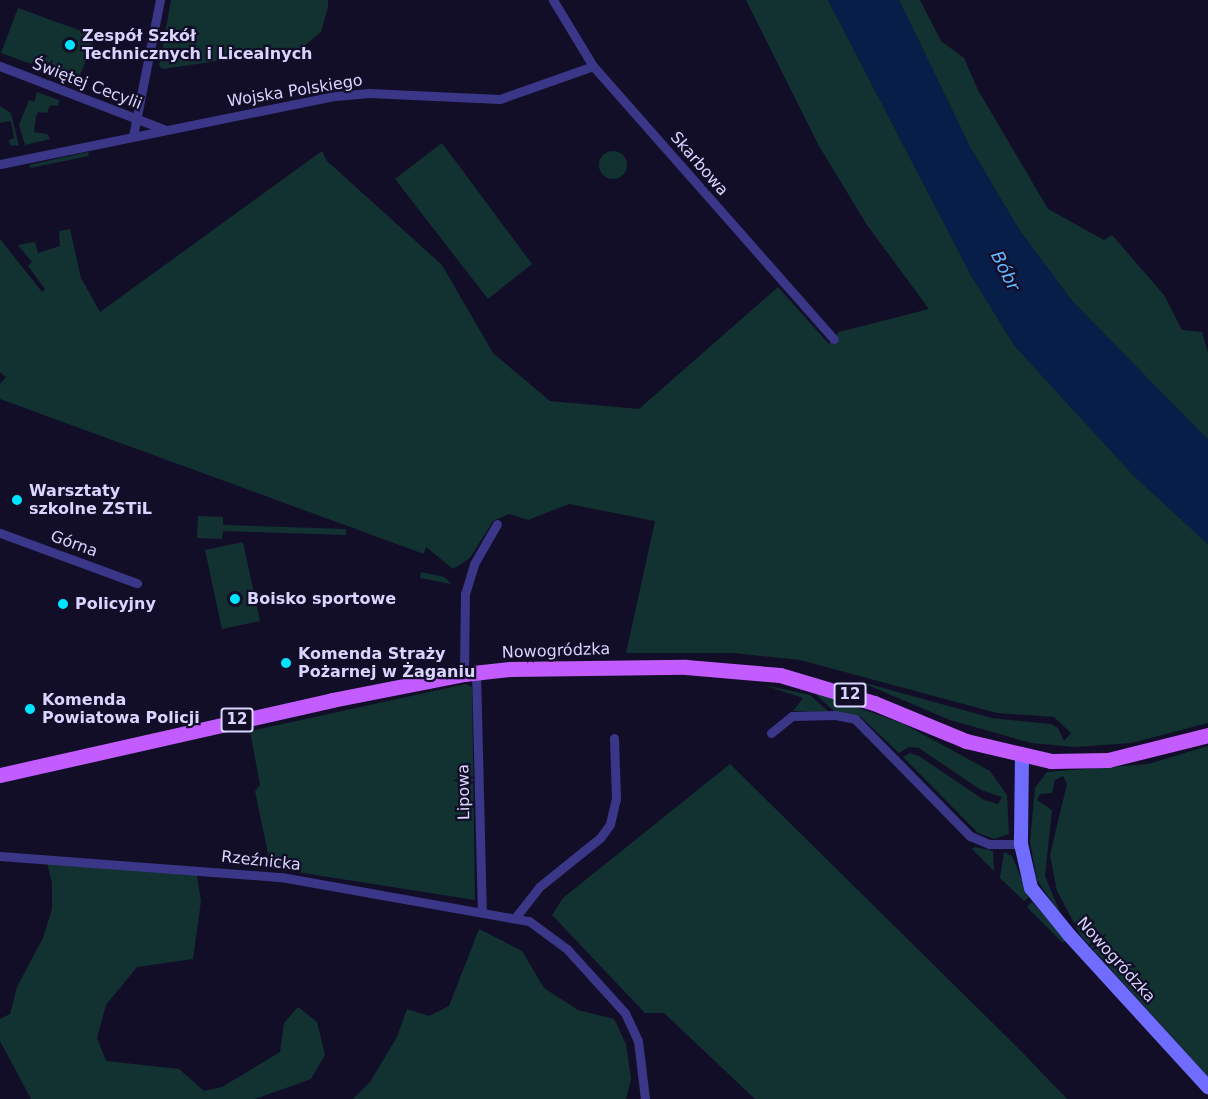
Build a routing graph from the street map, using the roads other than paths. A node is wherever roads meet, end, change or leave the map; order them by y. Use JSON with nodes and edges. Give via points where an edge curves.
{"nodes":[{"id":1,"x":160,"y":0,"type":"edge"},
{"id":2,"x":553,"y":0,"type":"edge"},
{"id":3,"x":0,"y":66,"type":"edge"},
{"id":4,"x":593,"y":66,"type":"junction"},
{"id":5,"x":136,"y":119,"type":"junction"},
{"id":6,"x":163,"y":129,"type":"junction"},
{"id":7,"x":132,"y":136,"type":"junction"},
{"id":8,"x":0,"y":164,"type":"edge"},
{"id":9,"x":834,"y":339,"type":"dead end"},
{"id":10,"x":497,"y":524,"type":"dead end"},
{"id":11,"x":0,"y":533,"type":"edge"},
{"id":12,"x":137,"y":583,"type":"dead end"},
{"id":13,"x":470,"y":673,"type":"junction"},
{"id":14,"x":771,"y":733,"type":"dead end"},
{"id":15,"x":1208,"y":735,"type":"edge"},
{"id":16,"x":614,"y":738,"type":"dead end"},
{"id":17,"x":1022,"y":756,"type":"junction"},
{"id":18,"x":0,"y":775,"type":"edge"},
{"id":19,"x":1021,"y":844,"type":"junction"},
{"id":20,"x":0,"y":856,"type":"edge"},
{"id":21,"x":482,"y":911,"type":"junction"},
{"id":22,"x":515,"y":918,"type":"junction"},
{"id":23,"x":1208,"y":1087,"type":"edge"},
{"id":24,"x":645,"y":1099,"type":"edge"}],
"edges":[{"from":1,"to":5,"type":"street"},
{"from":2,"to":4,"type":"street","name":"Skarbowa"},
{"from":3,"to":5,"type":"street","name":"Świętej Cecylii"},
{"from":4,"to":6,"type":"street","name":"Wojska Polskiego","via":[[500,99],[357,94]]},
{"from":4,"to":9,"type":"street","name":"Skarbowa"},
{"from":5,"to":6,"type":"street","name":"Świętej Cecylii"},
{"from":5,"to":7,"type":"street"},
{"from":6,"to":7,"type":"street","name":"Wojska Polskiego"},
{"from":7,"to":8,"type":"street","name":"Wojska Polskiego"},
{"from":10,"to":13,"type":"street","name":"Lipowa","via":[[474,564],[465,594]]},
{"from":11,"to":12,"type":"street","name":"Górna"},
{"from":13,"to":17,"type":"main road","name":"Nowogródzka","number":"12","via":[[656,667],[768,673],[852,695],[966,741]]},
{"from":13,"to":18,"type":"main road","name":"Nowogródzka","number":"12","via":[[143,740]]},
{"from":13,"to":21,"type":"street","name":"Lipowa"},
{"from":14,"to":19,"type":"street","via":[[792,716],[835,714],[855,719],[970,836],[989,844]]},
{"from":15,"to":17,"type":"main road","number":"12","via":[[1108,760],[1051,761]]},
{"from":16,"to":22,"type":"street","via":[[616,800],[610,824],[600,838],[539,887]]},
{"from":17,"to":19,"type":"main road","name":"Nowogródzka"},
{"from":19,"to":23,"type":"main road","name":"Nowogródzka","via":[[1023,867],[1031,888]]},
{"from":20,"to":21,"type":"street","name":"Rzeźnicka","via":[[281,877]]},
{"from":21,"to":22,"type":"street","name":"Rzeźnicka"},
{"from":22,"to":24,"type":"street","name":"Rzeźnicka","via":[[552,935],[625,1013],[638,1041]]}]}
